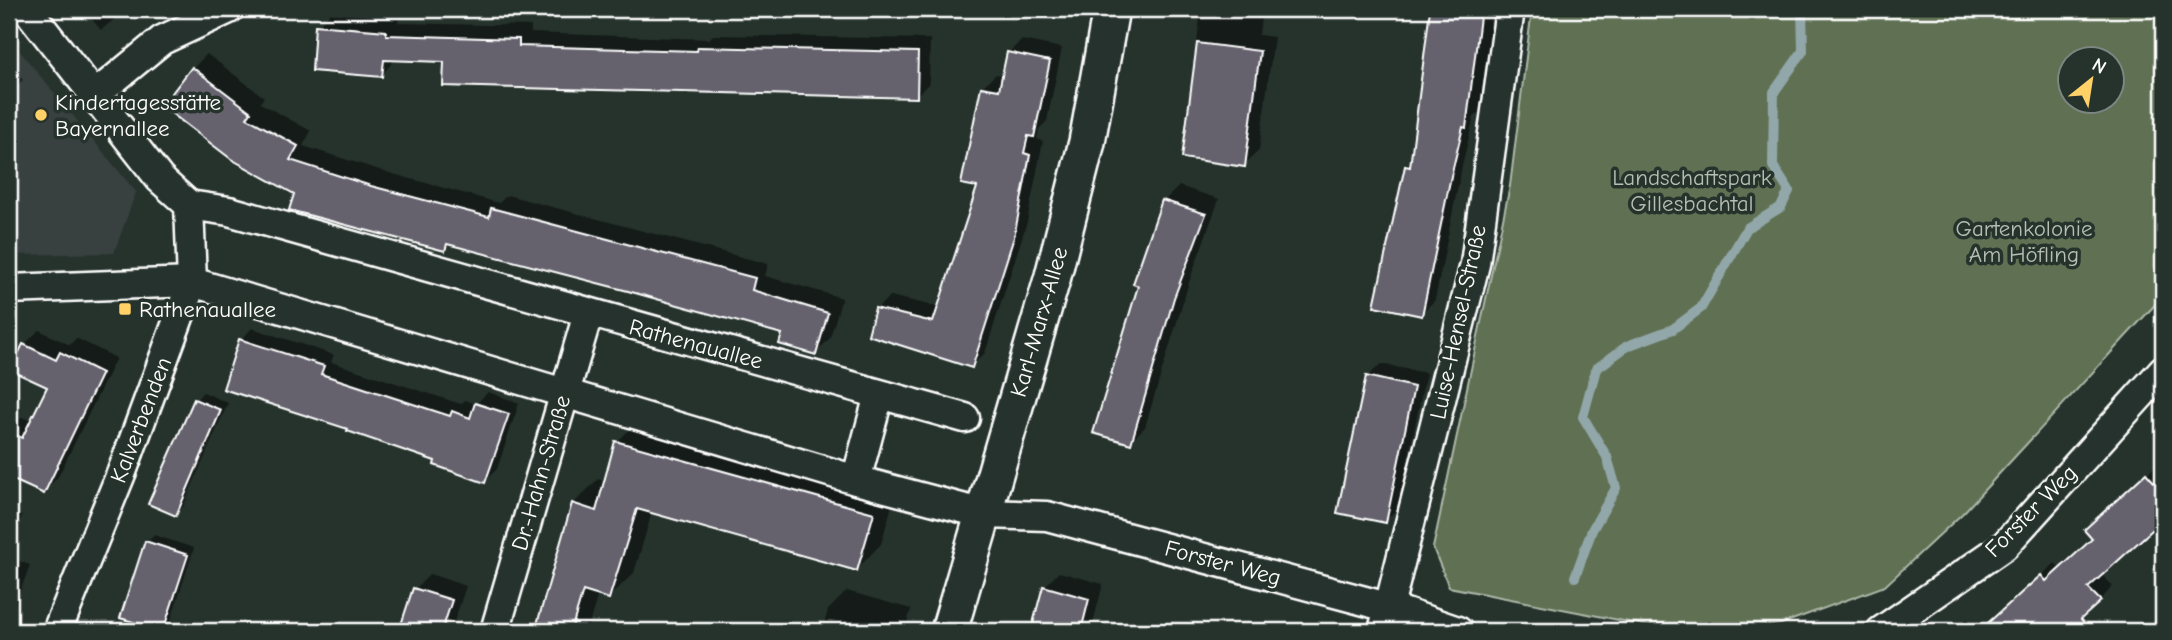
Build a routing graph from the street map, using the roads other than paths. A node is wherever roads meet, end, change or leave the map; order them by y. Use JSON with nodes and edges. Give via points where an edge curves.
{"nodes":[{"id":1,"x":27,"y":9,"type":"edge"},
{"id":2,"x":229,"y":9,"type":"edge"},
{"id":3,"x":1111,"y":9,"type":"edge"},
{"id":4,"x":1510,"y":9,"type":"edge"},
{"id":5,"x":94,"y":95,"type":"junction"},
{"id":6,"x":189,"y":205,"type":"junction"},
{"id":7,"x":192,"y":282,"type":"junction"},
{"id":8,"x":9,"y":289,"type":"edge"},
{"id":9,"x":588,"y":314,"type":"junction"},
{"id":10,"x":2163,"y":370,"type":"edge"},
{"id":11,"x":564,"y":394,"type":"junction"},
{"id":12,"x":879,"y":395,"type":"junction"},
{"id":13,"x":965,"y":418,"type":"dead end"},
{"id":14,"x":856,"y":480,"type":"junction"},
{"id":15,"x":984,"y":514,"type":"junction"},
{"id":16,"x":1387,"y":620,"type":"edge"},
{"id":17,"x":57,"y":631,"type":"edge"},
{"id":18,"x":495,"y":631,"type":"edge"},
{"id":19,"x":950,"y":631,"type":"edge"},
{"id":20,"x":1458,"y":631,"type":"edge"},
{"id":21,"x":1881,"y":631,"type":"edge"}],
"edges":[{"from":1,"to":5,"type":"street"},
{"from":2,"to":5,"type":"street","via":[[162,40]]},
{"from":3,"to":15,"type":"street","name":"Karl-Marx-Allee","via":[[1084,156]]},
{"from":4,"to":16,"type":"street","name":"Luise-Hensel-Straße","via":[[1475,264]]},
{"from":5,"to":6,"type":"street","via":[[160,179]]},
{"from":6,"to":7,"type":"street","name":"Kalverbenden"},
{"from":6,"to":9,"type":"street","name":"Rathenauallee","via":[[229,211]]},
{"from":7,"to":8,"type":"street"},
{"from":7,"to":11,"type":"street"},
{"from":7,"to":17,"type":"street","name":"Kalverbenden"},
{"from":9,"to":11,"type":"street","name":"Dr.-Hahn-Straße"},
{"from":9,"to":12,"type":"street","name":"Rathenauallee"},
{"from":10,"to":21,"type":"street","name":"Forster Weg","via":[[2004,546]]},
{"from":11,"to":14,"type":"street"},
{"from":11,"to":18,"type":"street","name":"Dr.-Hahn-Straße"},
{"from":12,"to":13,"type":"street","name":"Rathenauallee"},
{"from":12,"to":14,"type":"street"},
{"from":14,"to":15,"type":"street"},
{"from":15,"to":16,"type":"street","name":"Forster Weg","via":[[1047,516]]},
{"from":15,"to":19,"type":"street","name":"Karl-Marx-Allee"},
{"from":16,"to":20,"type":"street","name":"Forster Weg"}]}
